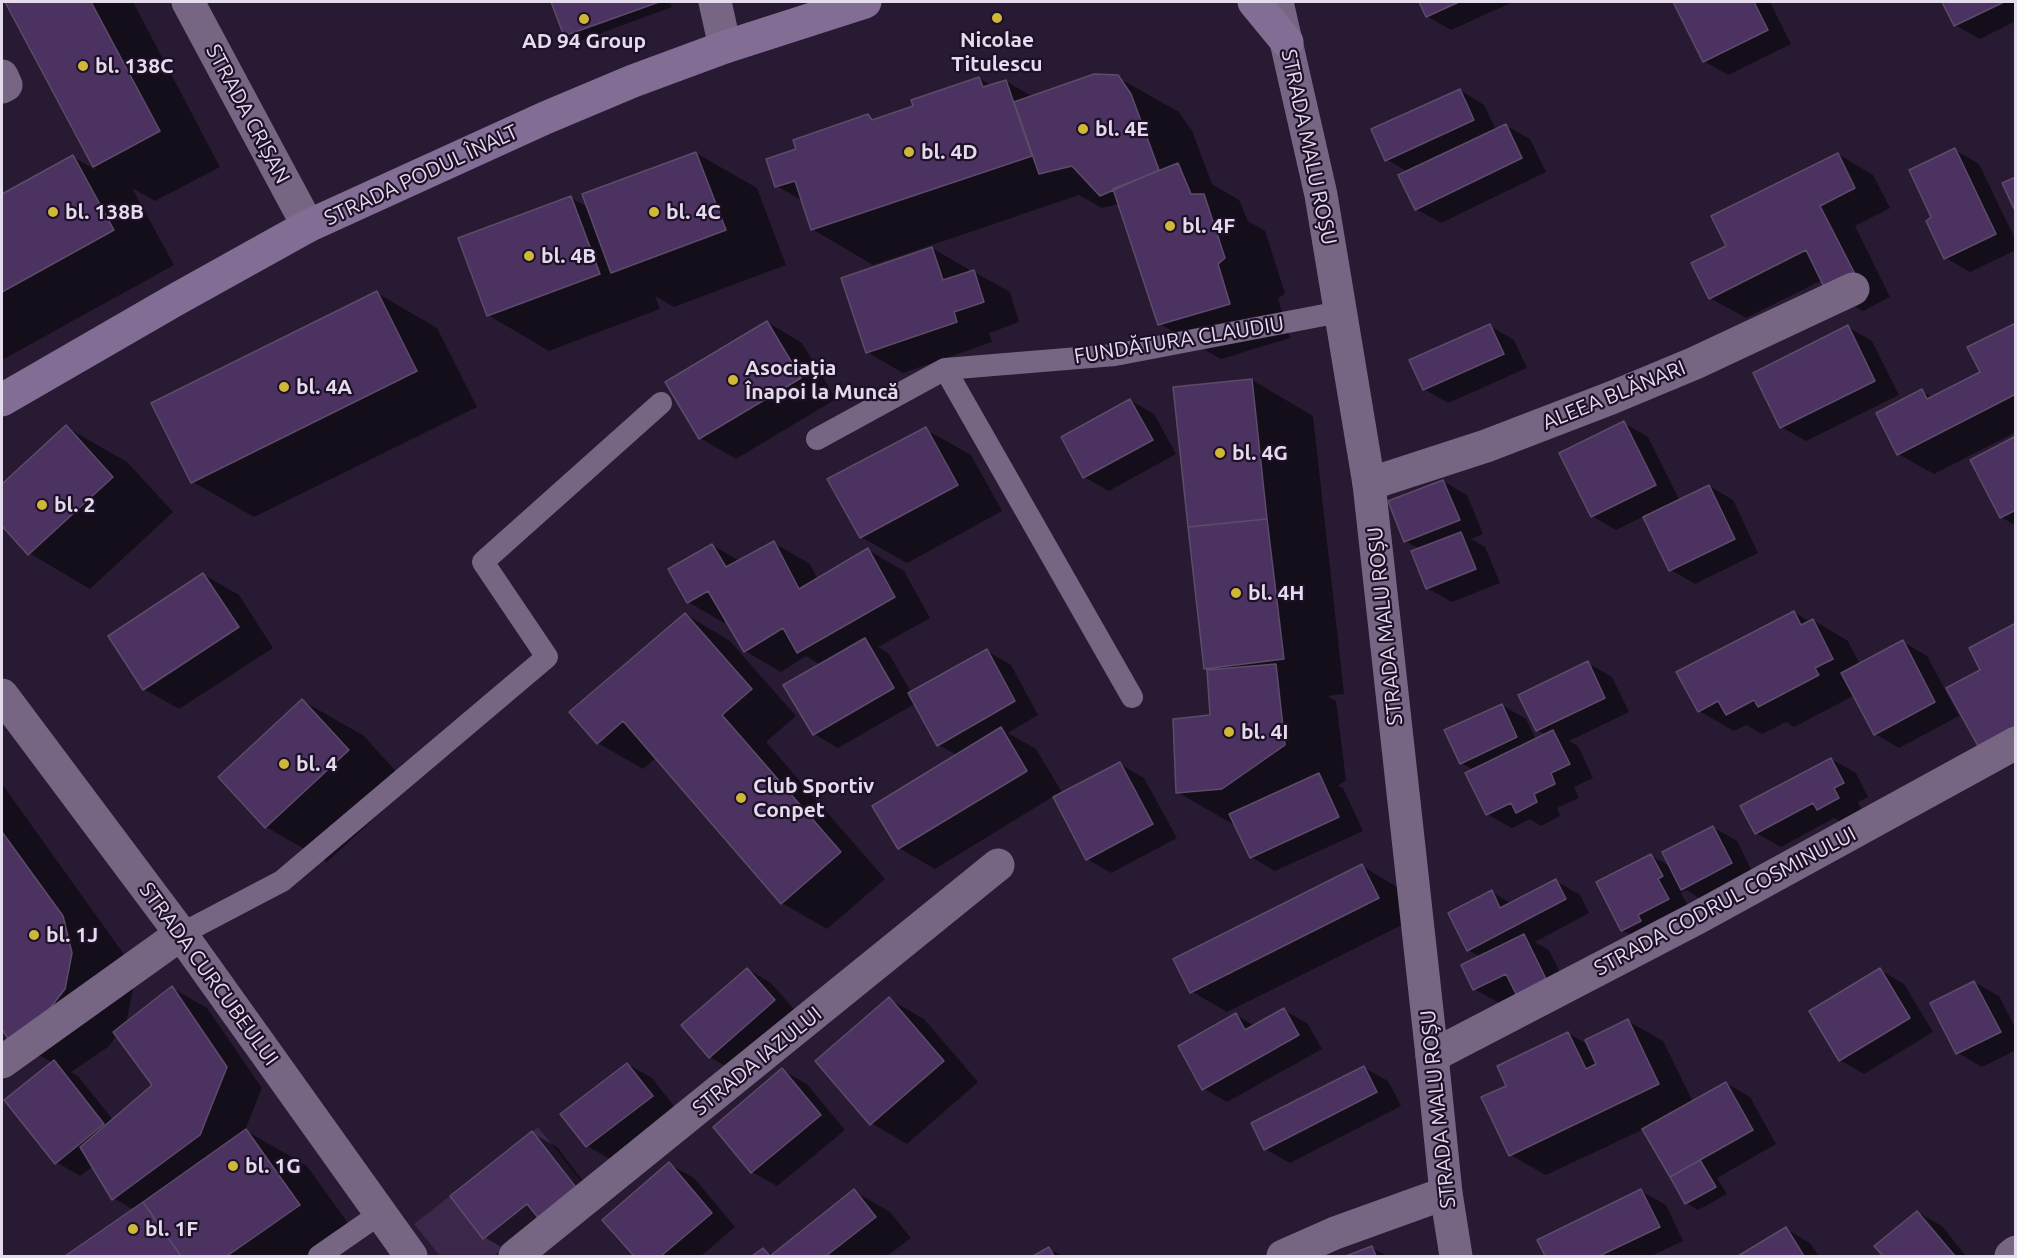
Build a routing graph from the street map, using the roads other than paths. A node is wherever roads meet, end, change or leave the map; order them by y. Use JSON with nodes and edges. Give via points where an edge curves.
{"nodes":[{"id":1,"x":188,"y":2,"type":"edge"},
{"id":2,"x":715,"y":2,"type":"edge"},
{"id":3,"x":865,"y":2,"type":"edge"},
{"id":4,"x":1254,"y":2,"type":"edge"},
{"id":5,"x":1277,"y":2,"type":"edge"},
{"id":6,"x":1287,"y":42,"type":"junction"},
{"id":7,"x":725,"y":47,"type":"junction"},
{"id":8,"x":2,"y":76,"type":"edge"},
{"id":9,"x":2,"y":87,"type":"edge"},
{"id":10,"x":308,"y":226,"type":"junction"},
{"id":11,"x":1853,"y":289,"type":"dead end"},
{"id":12,"x":1341,"y":312,"type":"junction"},
{"id":13,"x":945,"y":369,"type":"junction"},
{"id":14,"x":2,"y":400,"type":"edge"},
{"id":15,"x":661,"y":403,"type":"dead end"},
{"id":16,"x":817,"y":439,"type":"dead end"},
{"id":17,"x":1369,"y":484,"type":"junction"},
{"id":18,"x":2,"y":695,"type":"edge"},
{"id":19,"x":1132,"y":697,"type":"dead end"},
{"id":20,"x":2016,"y":743,"type":"edge"},
{"id":21,"x":998,"y":865,"type":"dead end"},
{"id":22,"x":181,"y":934,"type":"junction"},
{"id":23,"x":1432,"y":1056,"type":"junction"},
{"id":24,"x":2,"y":1062,"type":"edge"},
{"id":25,"x":1446,"y":1193,"type":"junction"},
{"id":26,"x":381,"y":1213,"type":"junction"},
{"id":27,"x":2016,"y":1252,"type":"edge"},
{"id":28,"x":319,"y":1257,"type":"edge"},
{"id":29,"x":411,"y":1257,"type":"edge"},
{"id":30,"x":515,"y":1257,"type":"edge"},
{"id":31,"x":1283,"y":1257,"type":"edge"},
{"id":32,"x":1456,"y":1257,"type":"edge"},
{"id":33,"x":2011,"y":1257,"type":"edge"}],
"edges":[{"from":1,"to":10,"type":"street","name":"STRADA CRIȘAN"},
{"from":2,"to":7,"type":"street"},
{"from":3,"to":7,"type":"main road","name":"STRADA PODUL ÎNALT"},
{"from":4,"to":6,"type":"main road"},
{"from":5,"to":6,"type":"street","name":"STRADA MALU ROȘU"},
{"from":6,"to":12,"type":"street","name":"STRADA MALU ROȘU","via":[[1321,195]]},
{"from":7,"to":10,"type":"main road","name":"STRADA PODUL ÎNALT","via":[[544,118]]},
{"from":8,"to":9,"type":"street","via":[[6,85]]},
{"from":10,"to":14,"type":"main road","name":"STRADA PODUL ÎNALT"},
{"from":11,"to":17,"type":"street","name":"ALEEA BLĂNARI","via":[[1611,398],[1486,446]]},
{"from":12,"to":13,"type":"lane","name":"FUNDĂTURA CLAUDIU","via":[[1115,355]]},
{"from":12,"to":17,"type":"street","name":"STRADA MALU ROȘU"},
{"from":13,"to":16,"type":"lane","name":"FUNDĂTURA CLAUDIU"},
{"from":13,"to":19,"type":"lane"},
{"from":15,"to":22,"type":"lane","via":[[483,562],[547,657],[282,881]]},
{"from":17,"to":23,"type":"street","name":"STRADA MALU ROȘU"},
{"from":18,"to":22,"type":"street","name":"STRADA CURCUBEULUI"},
{"from":20,"to":23,"type":"street","name":"STRADA CODRUL COSMINULUI","via":[[1697,918]]},
{"from":21,"to":30,"type":"street","name":"STRADA IAZULUI"},
{"from":22,"to":24,"type":"street"},
{"from":22,"to":26,"type":"street","name":"STRADA CURCUBEULUI"},
{"from":23,"to":25,"type":"street","name":"STRADA MALU ROȘU"},
{"from":25,"to":31,"type":"street","via":[[1335,1233]]},
{"from":25,"to":32,"type":"street","name":"STRADA MALU ROȘU"},
{"from":26,"to":28,"type":"lane"},
{"from":26,"to":29,"type":"street","name":"STRADA CURCUBEULUI"},
{"from":27,"to":33,"type":"street"}]}
